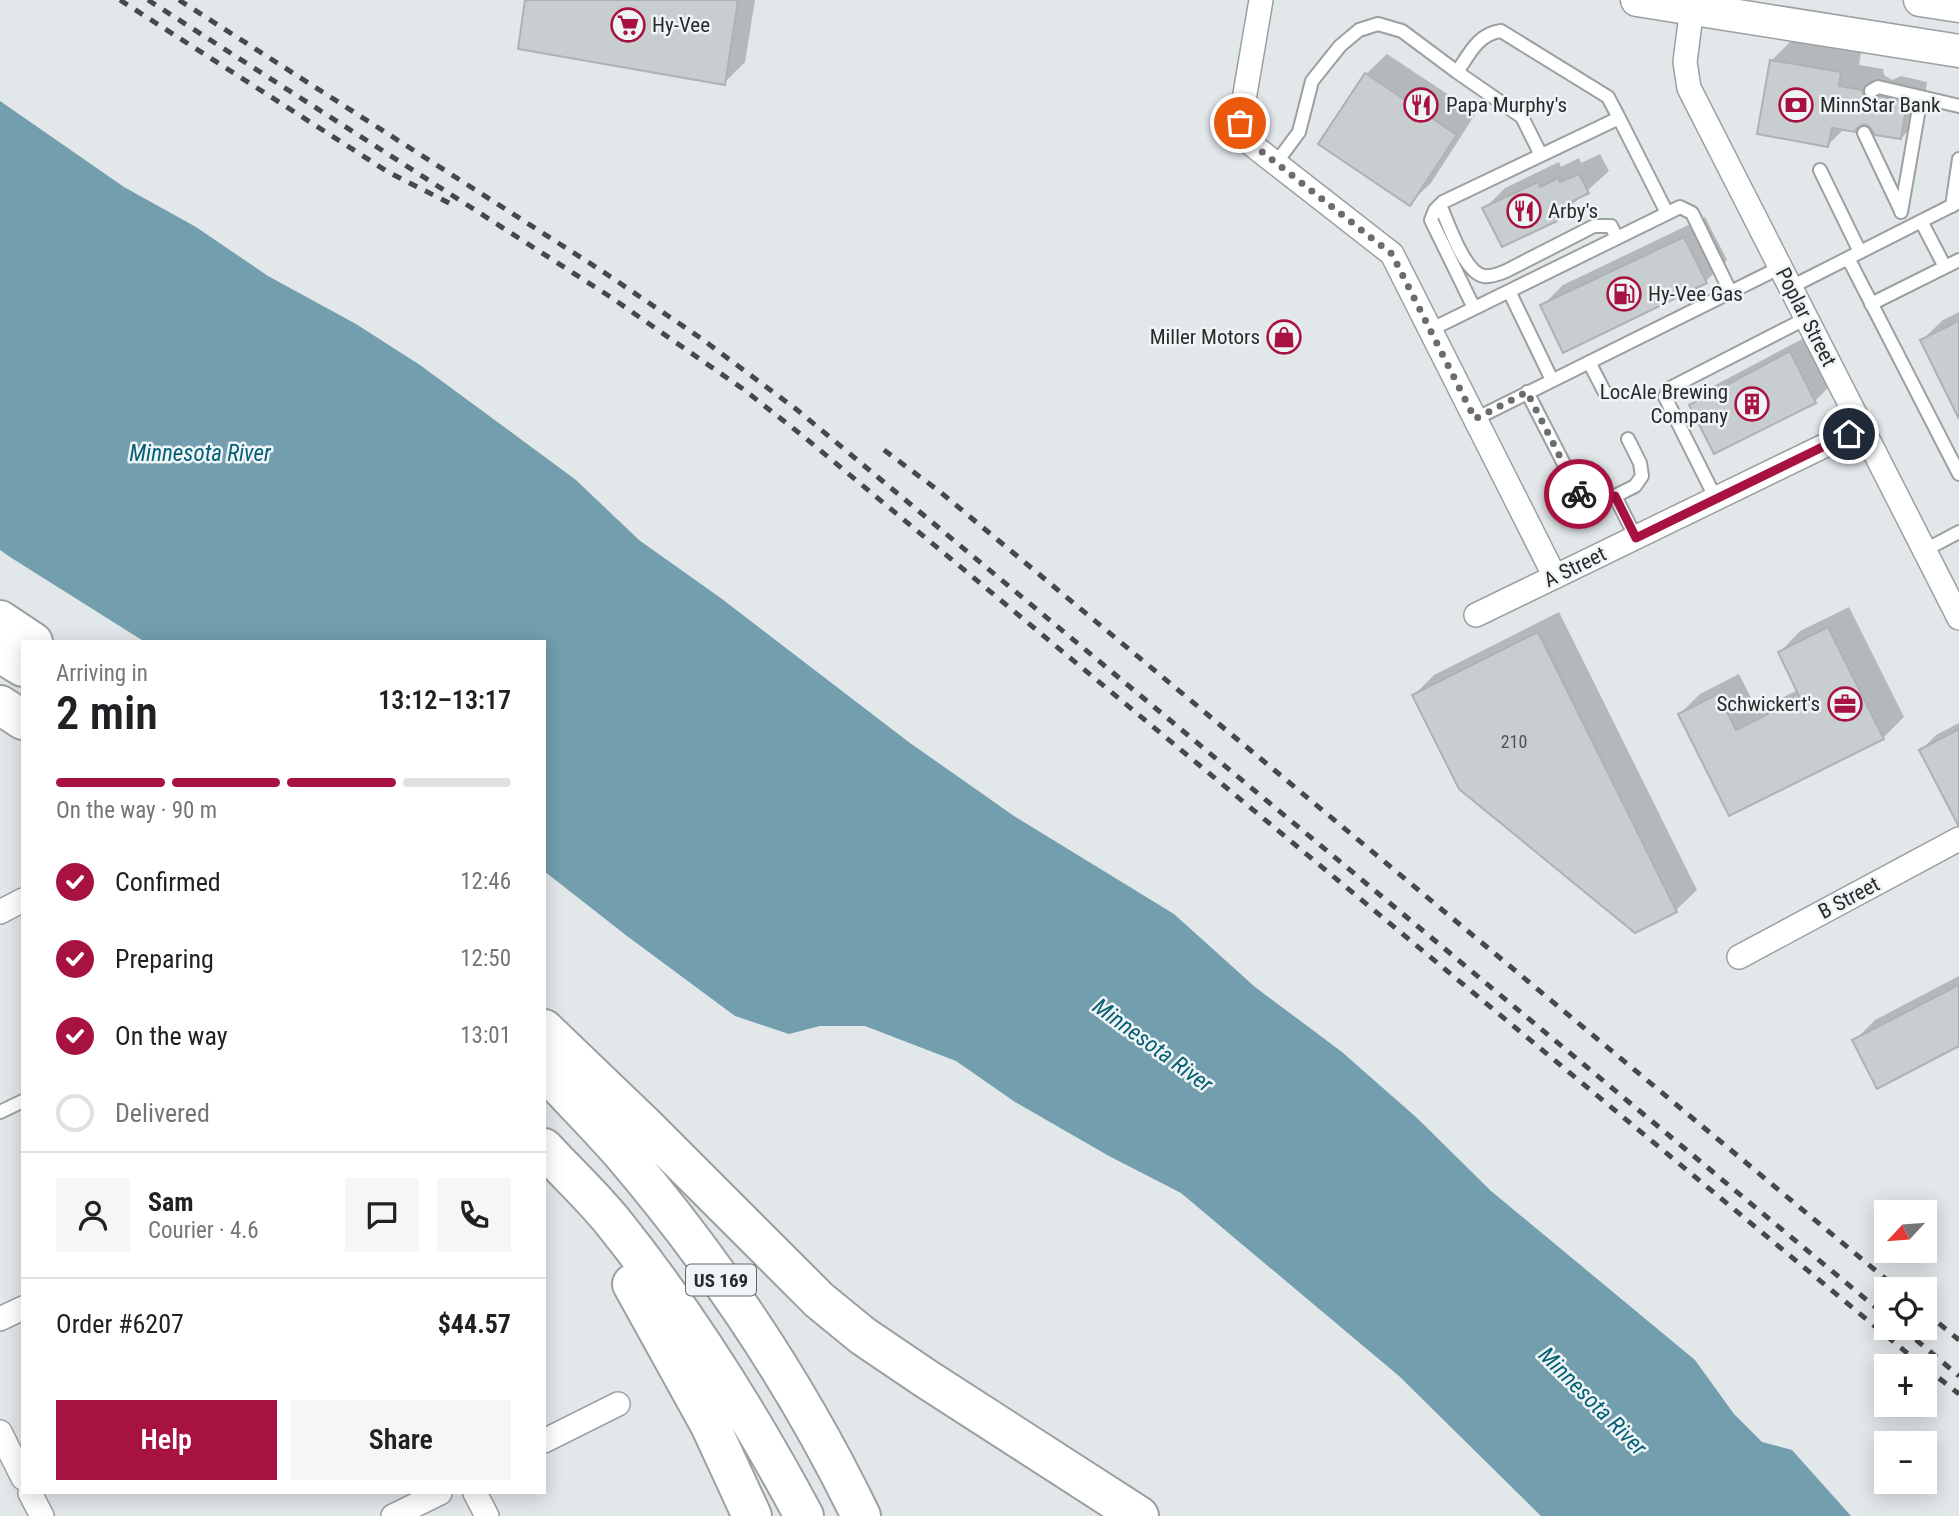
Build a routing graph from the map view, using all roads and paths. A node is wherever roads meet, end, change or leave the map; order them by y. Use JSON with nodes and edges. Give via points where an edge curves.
{"nodes":[{"id":1,"x":1261,"y":0,"type":"edge"},
{"id":2,"x":1637,"y":0,"type":"edge"},
{"id":3,"x":1920,"y":0,"type":"edge"},
{"id":4,"x":1959,"y":6,"type":"edge"},
{"id":5,"x":1692,"y":8,"type":"junction"},
{"id":6,"x":1959,"y":51,"type":"edge"},
{"id":7,"x":1457,"y":72,"type":"junction"},
{"id":8,"x":1871,"y":91,"type":"dead end"},
{"id":9,"x":1921,"y":97,"type":"junction"},
{"id":10,"x":1959,"y":106,"type":"edge"},
{"id":11,"x":1619,"y":118,"type":"junction"},
{"id":12,"x":1864,"y":133,"type":"dead end"},
{"id":13,"x":1541,"y":155,"type":"junction"},
{"id":14,"x":1959,"y":159,"type":"edge"},
{"id":15,"x":1276,"y":163,"type":"junction"},
{"id":16,"x":1820,"y":170,"type":"dead end"},
{"id":17,"x":1955,"y":204,"type":"edge"},
{"id":18,"x":1440,"y":205,"type":"junction"},
{"id":19,"x":1901,"y":212,"type":"junction"},
{"id":20,"x":1667,"y":214,"type":"junction"},
{"id":21,"x":1922,"y":221,"type":"junction"},
{"id":22,"x":1909,"y":227,"type":"junction"},
{"id":23,"x":1617,"y":238,"type":"junction"},
{"id":24,"x":1854,"y":255,"type":"junction"},
{"id":25,"x":1959,"y":260,"type":"edge"},
{"id":26,"x":1945,"y":267,"type":"junction"},
{"id":27,"x":1786,"y":277,"type":"junction"},
{"id":28,"x":1509,"y":291,"type":"junction"},
{"id":29,"x":1730,"y":291,"type":"junction"},
{"id":30,"x":1871,"y":304,"type":"junction"},
{"id":31,"x":1474,"y":308,"type":"junction"},
{"id":32,"x":1807,"y":318,"type":"junction"},
{"id":33,"x":1430,"y":330,"type":"junction"},
{"id":34,"x":1590,"y":362,"type":"junction"},
{"id":35,"x":1552,"y":380,"type":"junction"},
{"id":36,"x":1604,"y":391,"type":"dead end"},
{"id":37,"x":1527,"y":392,"type":"junction"},
{"id":38,"x":1475,"y":419,"type":"junction"},
{"id":39,"x":1863,"y":427,"type":"junction"},
{"id":40,"x":1628,"y":439,"type":"dead end"},
{"id":41,"x":1959,"y":474,"type":"edge"},
{"id":42,"x":1615,"y":496,"type":"junction"},
{"id":43,"x":1716,"y":499,"type":"junction"},
{"id":44,"x":1959,"y":532,"type":"edge"},
{"id":45,"x":1636,"y":538,"type":"junction"},
{"id":46,"x":1925,"y":550,"type":"junction"},
{"id":47,"x":1555,"y":577,"type":"junction"},
{"id":48,"x":1476,"y":615,"type":"dead end"},
{"id":49,"x":1959,"y":618,"type":"edge"},
{"id":50,"x":0,"y":620,"type":"edge"},
{"id":51,"x":30,"y":640,"type":"edge"},
{"id":52,"x":0,"y":653,"type":"edge"},
{"id":53,"x":21,"y":666,"type":"edge"},
{"id":54,"x":0,"y":705,"type":"edge"},
{"id":55,"x":21,"y":719,"type":"edge"},
{"id":56,"x":0,"y":729,"type":"edge"},
{"id":57,"x":21,"y":737,"type":"edge"},
{"id":58,"x":1959,"y":839,"type":"edge"},
{"id":59,"x":21,"y":902,"type":"edge"},
{"id":60,"x":0,"y":912,"type":"edge"},
{"id":61,"x":1739,"y":957,"type":"dead end"},
{"id":62,"x":546,"y":1031,"type":"edge"},
{"id":63,"x":546,"y":1072,"type":"edge"},
{"id":64,"x":21,"y":1102,"type":"edge"},
{"id":65,"x":0,"y":1112,"type":"edge"},
{"id":66,"x":546,"y":1150,"type":"edge"},
{"id":67,"x":546,"y":1162,"type":"edge"},
{"id":68,"x":21,"y":1309,"type":"edge"},
{"id":69,"x":0,"y":1319,"type":"edge"},
{"id":70,"x":618,"y":1404,"type":"dead end"},
{"id":71,"x":0,"y":1432,"type":"edge"},
{"id":72,"x":546,"y":1440,"type":"edge"},
{"id":73,"x":21,"y":1473,"type":"edge"},
{"id":74,"x":32,"y":1494,"type":"edge"},
{"id":75,"x":438,"y":1494,"type":"edge"},
{"id":76,"x":476,"y":1494,"type":"edge"},
{"id":77,"x":42,"y":1516,"type":"edge"},
{"id":78,"x":393,"y":1516,"type":"edge"},
{"id":79,"x":487,"y":1516,"type":"edge"},
{"id":80,"x":752,"y":1516,"type":"edge"},
{"id":81,"x":804,"y":1516,"type":"edge"},
{"id":82,"x":861,"y":1516,"type":"edge"},
{"id":83,"x":1139,"y":1516,"type":"edge"}],
"edges":[{"from":1,"to":15,"type":"street","via":[[1240,123],[1247,140]]},
{"from":2,"to":5,"type":"main road"},
{"from":3,"to":4,"type":"main road"},
{"from":5,"to":6,"type":"main road"},
{"from":5,"to":27,"type":"street","name":"Poplar Street","via":[[1685,62],[1689,88]]},
{"from":7,"to":11,"type":"lane","via":[[1481,38],[1502,31],[1608,97]]},
{"from":7,"to":13,"type":"lane","via":[[1522,117]]},
{"from":7,"to":15,"type":"lane","via":[[1402,31],[1378,24],[1359,30],[1312,81],[1300,132]]},
{"from":8,"to":9,"type":"lane","via":[[1878,87]]},
{"from":9,"to":10,"type":"lane"},
{"from":9,"to":19,"type":"lane"},
{"from":11,"to":13,"type":"lane"},
{"from":11,"to":20,"type":"lane"},
{"from":12,"to":19,"type":"lane"},
{"from":13,"to":18,"type":"lane"},
{"from":14,"to":17,"type":"lane"},
{"from":15,"to":33,"type":"street","via":[[1392,254]]},
{"from":16,"to":24,"type":"lane"},
{"from":17,"to":21,"type":"lane"},
{"from":18,"to":23,"type":"lane","via":[[1465,261],[1482,276],[1506,271],[1594,226],[1611,226]]},
{"from":18,"to":31,"type":"lane","via":[[1431,220]]},
{"from":19,"to":22,"type":"lane"},
{"from":20,"to":23,"type":"lane"},
{"from":20,"to":29,"type":"lane","via":[[1680,207],[1692,213]]},
{"from":21,"to":22,"type":"lane"},
{"from":21,"to":26,"type":"lane"},
{"from":22,"to":24,"type":"lane"},
{"from":23,"to":28,"type":"lane"},
{"from":24,"to":27,"type":"lane"},
{"from":24,"to":30,"type":"lane"},
{"from":25,"to":26,"type":"lane"},
{"from":26,"to":30,"type":"lane"},
{"from":27,"to":29,"type":"lane"},
{"from":27,"to":32,"type":"street","name":"Poplar Street"},
{"from":28,"to":31,"type":"lane"},
{"from":28,"to":35,"type":"lane"},
{"from":29,"to":34,"type":"lane"},
{"from":30,"to":41,"type":"lane"},
{"from":31,"to":33,"type":"lane"},
{"from":32,"to":39,"type":"street","name":"Poplar Street"},
{"from":32,"to":43,"type":"lane","via":[[1670,388],[1665,397]]},
{"from":33,"to":38,"type":"street"},
{"from":34,"to":35,"type":"lane"},
{"from":34,"to":36,"type":"lane"},
{"from":35,"to":37,"type":"lane"},
{"from":37,"to":38,"type":"lane"},
{"from":37,"to":42,"type":"lane","via":[[1583,501],[1593,507]]},
{"from":38,"to":47,"type":"street"},
{"from":39,"to":43,"type":"street","name":"A Street"},
{"from":39,"to":46,"type":"street","name":"Poplar Street"},
{"from":40,"to":42,"type":"lane","via":[[1642,476],[1635,486]]},
{"from":42,"to":45,"type":"lane"},
{"from":43,"to":45,"type":"street","name":"A Street"},
{"from":44,"to":46,"type":"lane"},
{"from":45,"to":47,"type":"street","name":"A Street"},
{"from":46,"to":49,"type":"street","name":"Poplar Street"},
{"from":47,"to":48,"type":"street","name":"A Street"},
{"from":50,"to":51,"type":"highway"},
{"from":52,"to":53,"type":"highway"},
{"from":54,"to":55,"type":"highway"},
{"from":56,"to":57,"type":"highway"},
{"from":58,"to":61,"type":"street","name":"B Street"},
{"from":59,"to":60,"type":"street"},
{"from":62,"to":83,"type":"highway","via":[[818,1300],[925,1378]]},
{"from":63,"to":82,"type":"highway","number":"US 169","via":[[620,1152],[717,1275],[793,1392]]},
{"from":64,"to":65,"type":"lane"},
{"from":66,"to":81,"type":"highway","number":"US 169","via":[[612,1222],[678,1310],[734,1393]]},
{"from":67,"to":80,"type":"highway","via":[[618,1261],[656,1325]]},
{"from":68,"to":69,"type":"street"},
{"from":70,"to":72,"type":"street"},
{"from":71,"to":73,"type":"street"},
{"from":74,"to":77,"type":"street"},
{"from":75,"to":78,"type":"street"},
{"from":76,"to":79,"type":"street"}]}
